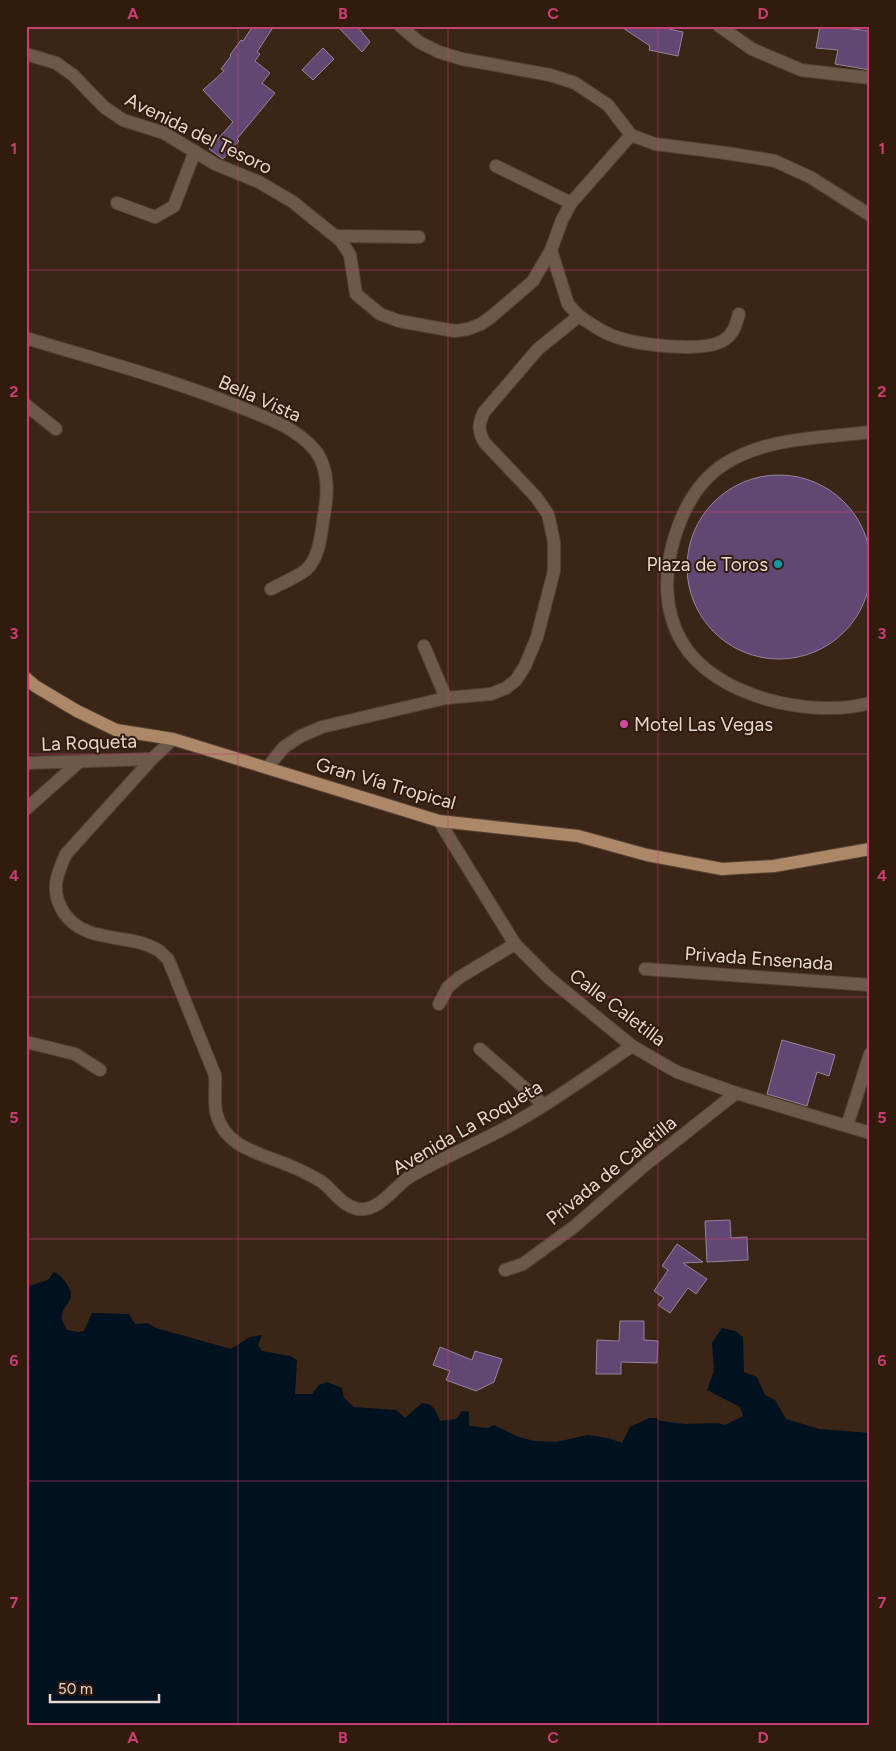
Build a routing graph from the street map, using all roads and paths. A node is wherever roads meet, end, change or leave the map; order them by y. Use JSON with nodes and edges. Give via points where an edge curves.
{"nodes":[{"id":1,"x":400,"y":26,"type":"edge"},
{"id":2,"x":719,"y":26,"type":"edge"},
{"id":3,"x":26,"y":54,"type":"edge"},
{"id":4,"x":870,"y":78,"type":"edge"},
{"id":5,"x":631,"y":135,"type":"junction"},
{"id":6,"x":195,"y":151,"type":"junction"},
{"id":7,"x":496,"y":166,"type":"dead end"},
{"id":8,"x":117,"y":203,"type":"dead end"},
{"id":9,"x":571,"y":203,"type":"junction"},
{"id":10,"x":870,"y":215,"type":"edge"},
{"id":11,"x":336,"y":236,"type":"junction"},
{"id":12,"x":419,"y":237,"type":"dead end"},
{"id":13,"x":551,"y":250,"type":"junction"},
{"id":14,"x":738,"y":314,"type":"dead end"},
{"id":15,"x":579,"y":316,"type":"junction"},
{"id":16,"x":26,"y":338,"type":"edge"},
{"id":17,"x":26,"y":405,"type":"edge"},
{"id":18,"x":56,"y":429,"type":"dead end"},
{"id":19,"x":870,"y":432,"type":"edge"},
{"id":20,"x":271,"y":589,"type":"dead end"},
{"id":21,"x":424,"y":646,"type":"dead end"},
{"id":22,"x":26,"y":678,"type":"edge"},
{"id":23,"x":446,"y":698,"type":"junction"},
{"id":24,"x":870,"y":703,"type":"edge"},
{"id":25,"x":173,"y":739,"type":"junction"},
{"id":26,"x":152,"y":758,"type":"junction"},
{"id":27,"x":79,"y":762,"type":"junction"},
{"id":28,"x":26,"y":763,"type":"edge"},
{"id":29,"x":267,"y":768,"type":"junction"},
{"id":30,"x":26,"y":809,"type":"edge"},
{"id":31,"x":439,"y":821,"type":"junction"},
{"id":32,"x":870,"y":849,"type":"edge"},
{"id":33,"x":515,"y":944,"type":"junction"},
{"id":34,"x":645,"y":969,"type":"dead end"},
{"id":35,"x":870,"y":985,"type":"edge"},
{"id":36,"x":439,"y":1004,"type":"dead end"},
{"id":37,"x":26,"y":1042,"type":"edge"},
{"id":38,"x":632,"y":1046,"type":"junction"},
{"id":39,"x":480,"y":1049,"type":"dead end"},
{"id":40,"x":870,"y":1054,"type":"edge"},
{"id":41,"x":100,"y":1070,"type":"dead end"},
{"id":42,"x":736,"y":1093,"type":"junction"},
{"id":43,"x":544,"y":1105,"type":"junction"},
{"id":44,"x":847,"y":1126,"type":"junction"},
{"id":45,"x":870,"y":1133,"type":"edge"},
{"id":46,"x":505,"y":1270,"type":"dead end"}],
"edges":[{"from":1,"to":5,"type":"street","via":[[419,42],[440,52],[462,59],[550,74],[575,83],[608,105]]},
{"from":2,"to":4,"type":"street","via":[[752,49],[801,70]]},
{"from":3,"to":6,"type":"street","name":"Avenida del Tesoro","via":[[56,63],[123,120],[164,133]]},
{"from":5,"to":9,"type":"street","name":"Avenida del Tesoro"},
{"from":5,"to":10,"type":"street","via":[[655,144],[775,161],[810,177]]},
{"from":6,"to":8,"type":"street","via":[[174,206],[155,217]]},
{"from":6,"to":11,"type":"street","name":"Avenida del Tesoro","via":[[293,202]]},
{"from":7,"to":9,"type":"street"},
{"from":9,"to":13,"type":"street","name":"Avenida del Tesoro"},
{"from":11,"to":12,"type":"street"},
{"from":11,"to":13,"type":"street","name":"Avenida del Tesoro","via":[[350,255],[356,294],[380,314],[399,321],[455,331],[468,329],[492,317],[533,280]]},
{"from":13,"to":15,"type":"street","via":[[568,304]]},
{"from":14,"to":15,"type":"street","via":[[734,328],[723,341],[683,347],[654,346],[618,338]]},
{"from":15,"to":23,"type":"street","via":[[538,349],[484,412],[480,421],[480,435],[485,443],[548,514],[554,542],[554,572],[537,637],[525,666],[506,688],[491,694]]},
{"from":16,"to":20,"type":"street","name":"Bella Vista","via":[[219,399],[284,426],[304,438],[316,452],[328,489],[317,553],[307,569]]},
{"from":17,"to":18,"type":"street"},
{"from":19,"to":24,"type":"street","via":[[780,443],[726,463],[708,477],[691,498],[679,521],[668,568],[667,594],[671,619],[683,644],[701,665],[723,681],[782,704],[818,709],[853,708]]},
{"from":21,"to":23,"type":"street"},
{"from":22,"to":25,"type":"main road","name":"Gran Vía Tropical","via":[[77,711],[116,730]]},
{"from":23,"to":29,"type":"street","via":[[322,727],[284,747]]},
{"from":25,"to":26,"type":"street","name":"Avenida La Roqueta"},
{"from":25,"to":29,"type":"main road","name":"Gran Vía Tropical"},
{"from":26,"to":27,"type":"street","name":"La Roqueta"},
{"from":26,"to":43,"type":"street","name":"Avenida La Roqueta","via":[[66,854],[57,873],[55,890],[58,904],[68,918],[83,929],[148,945],[168,959],[215,1075],[216,1110],[219,1124],[227,1136],[239,1145],[311,1174],[341,1201],[358,1209],[375,1206],[408,1178]]},
{"from":27,"to":28,"type":"street","name":"La Roqueta"},
{"from":27,"to":30,"type":"street"},
{"from":29,"to":31,"type":"main road","name":"Gran Vía Tropical"},
{"from":31,"to":32,"type":"main road","name":"Gran Vía Tropical","via":[[578,836],[647,855],[722,869],[774,866]]},
{"from":31,"to":33,"type":"street","name":"Calle Caletilla"},
{"from":33,"to":36,"type":"street","via":[[460,977],[448,987]]},
{"from":33,"to":38,"type":"street","name":"Calle Caletilla","via":[[549,978]]},
{"from":34,"to":35,"type":"street","name":"Privada Ensenada"},
{"from":37,"to":41,"type":"street","via":[[75,1054]]},
{"from":38,"to":42,"type":"street","name":"Calle Caletilla","via":[[677,1072]]},
{"from":38,"to":43,"type":"street","name":"Avenida La Roqueta"},
{"from":39,"to":43,"type":"street"},
{"from":40,"to":44,"type":"street"},
{"from":42,"to":44,"type":"street","name":"Calle Caletilla"},
{"from":42,"to":46,"type":"street","name":"Privada de Caletilla","via":[[575,1226],[523,1264]]},
{"from":44,"to":45,"type":"street","name":"Calle Caletilla"}]}
